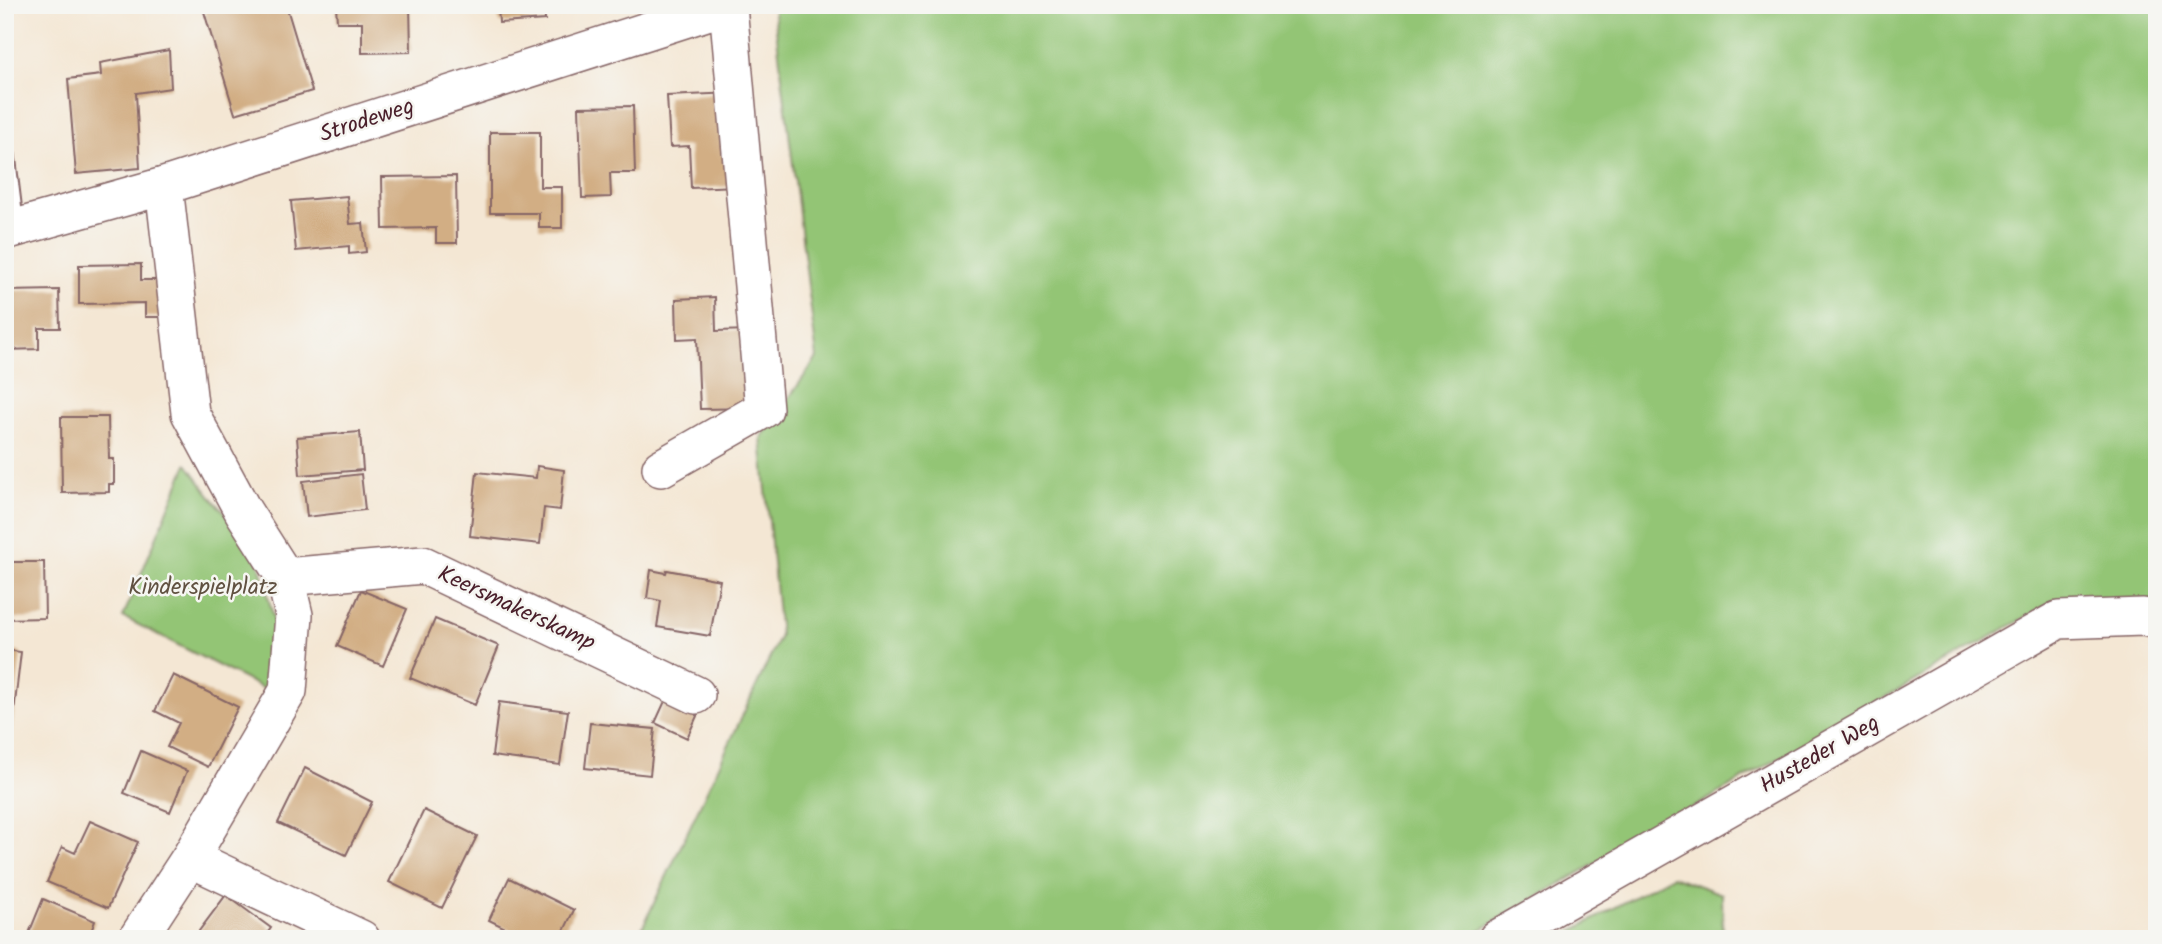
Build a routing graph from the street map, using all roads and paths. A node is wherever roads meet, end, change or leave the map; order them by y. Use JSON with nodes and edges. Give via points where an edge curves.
{"nodes":[{"id":1,"x":728,"y":5,"type":"edge"},
{"id":2,"x":5,"y":155,"type":"edge"},
{"id":3,"x":164,"y":186,"type":"junction"},
{"id":4,"x":10,"y":229,"type":"edge"},
{"id":5,"x":661,"y":468,"type":"dead end"},
{"id":6,"x":285,"y":577,"type":"junction"},
{"id":7,"x":2157,"y":620,"type":"edge"},
{"id":8,"x":696,"y":695,"type":"dead end"},
{"id":9,"x":190,"y":858,"type":"junction"},
{"id":10,"x":137,"y":939,"type":"edge"},
{"id":11,"x":361,"y":939,"type":"edge"},
{"id":12,"x":1497,"y":939,"type":"edge"}],
"edges":[{"from":1,"to":3,"type":"street","name":"Strodeweg"},
{"from":1,"to":5,"type":"street","name":"Strodeweg","via":[[764,409]]},
{"from":2,"to":4,"type":"lane"},
{"from":3,"to":4,"type":"street","name":"Strodeweg"},
{"from":3,"to":6,"type":"street","via":[[190,413]]},
{"from":6,"to":8,"type":"street","name":"Keersmakerskamp","via":[[423,565]]},
{"from":6,"to":9,"type":"street","via":[[294,615],[288,691]]},
{"from":7,"to":12,"type":"street","name":"Husteder Weg","via":[[2057,620]]},
{"from":9,"to":10,"type":"street"},
{"from":9,"to":11,"type":"street"}]}
